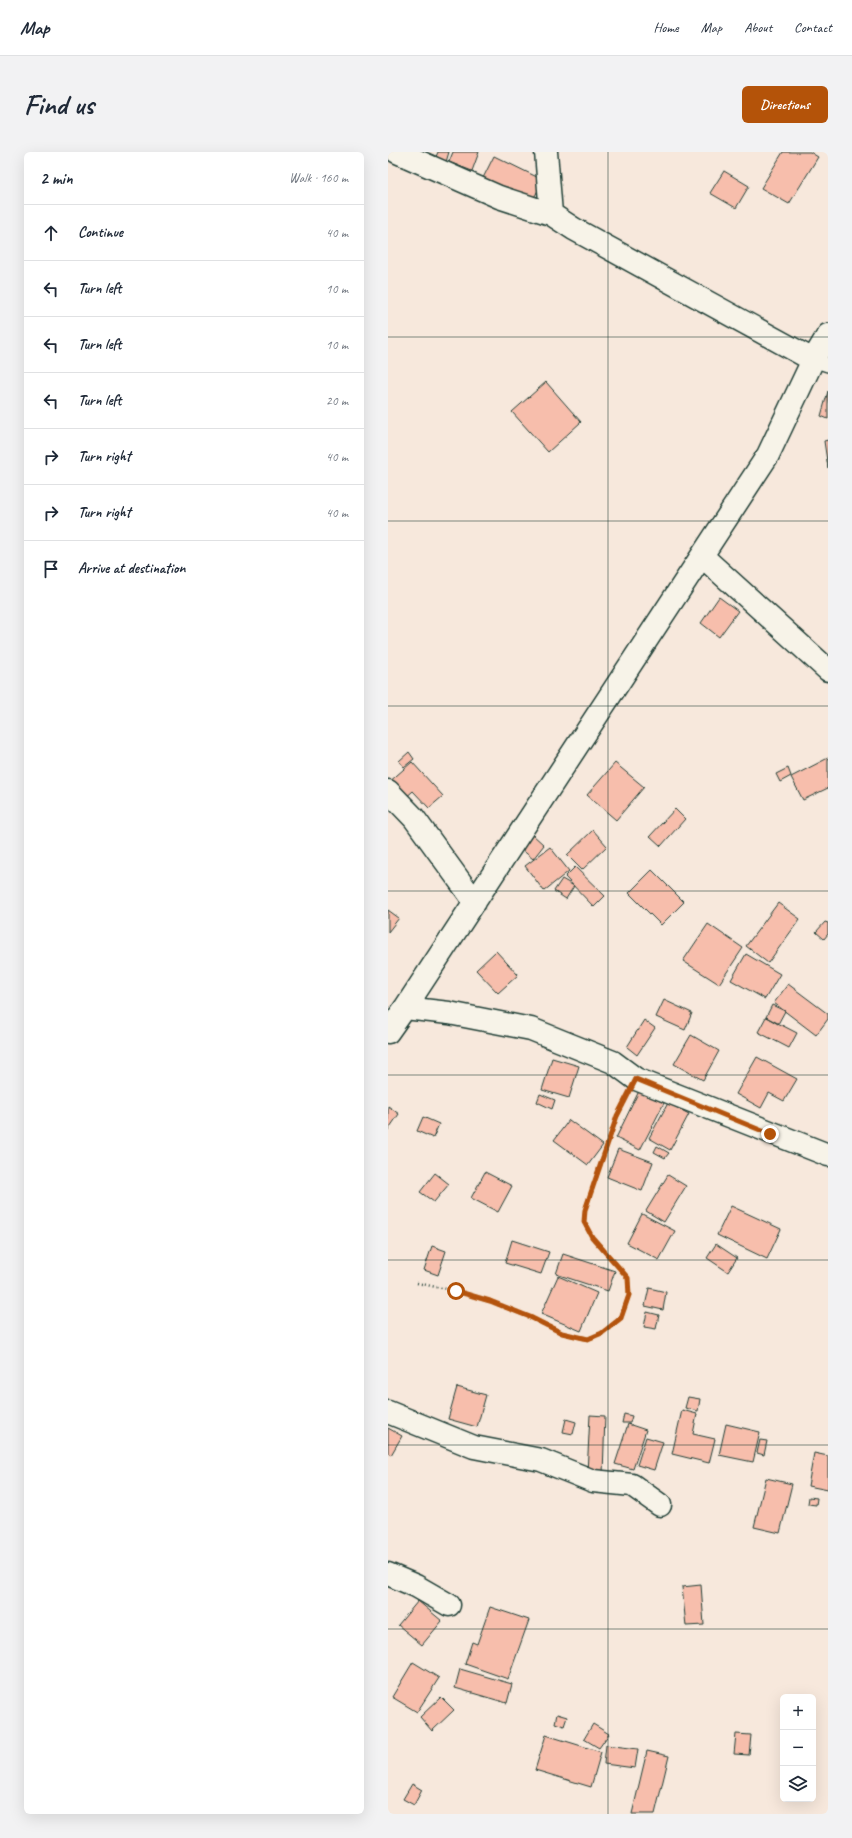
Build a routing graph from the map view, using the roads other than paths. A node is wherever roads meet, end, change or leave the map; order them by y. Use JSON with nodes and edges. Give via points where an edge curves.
{"nodes":[{"id":1,"x":397,"y":152,"type":"edge"},
{"id":2,"x":546,"y":152,"type":"edge"},
{"id":3,"x":551,"y":214,"type":"junction"},
{"id":4,"x":828,"y":335,"type":"edge"},
{"id":5,"x":821,"y":362,"type":"edge"},
{"id":6,"x":702,"y":556,"type":"junction"},
{"id":7,"x":828,"y":670,"type":"edge"},
{"id":8,"x":388,"y":791,"type":"edge"},
{"id":9,"x":475,"y":902,"type":"junction"},
{"id":10,"x":405,"y":1008,"type":"junction"},
{"id":11,"x":388,"y":1032,"type":"edge"},
{"id":12,"x":828,"y":1156,"type":"edge"},
{"id":13,"x":388,"y":1412,"type":"edge"},
{"id":14,"x":660,"y":1505,"type":"dead end"},
{"id":15,"x":388,"y":1574,"type":"edge"},
{"id":16,"x":449,"y":1605,"type":"dead end"}],
"edges":[{"from":1,"to":3,"type":"street","via":[[498,197]]},
{"from":2,"to":3,"type":"street"},
{"from":3,"to":5,"type":"street","via":[[574,230]]},
{"from":4,"to":5,"type":"street"},
{"from":5,"to":6,"type":"street","via":[[768,455]]},
{"from":6,"to":7,"type":"street"},
{"from":6,"to":9,"type":"street"},
{"from":8,"to":9,"type":"street","via":[[414,818]]},
{"from":9,"to":10,"type":"street"},
{"from":10,"to":11,"type":"street"},
{"from":10,"to":12,"type":"street","via":[[449,1012],[531,1029],[613,1062],[636,1079]]},
{"from":13,"to":14,"type":"street","via":[[474,1447],[541,1460],[593,1481],[632,1485]]},
{"from":15,"to":16,"type":"street"}]}
